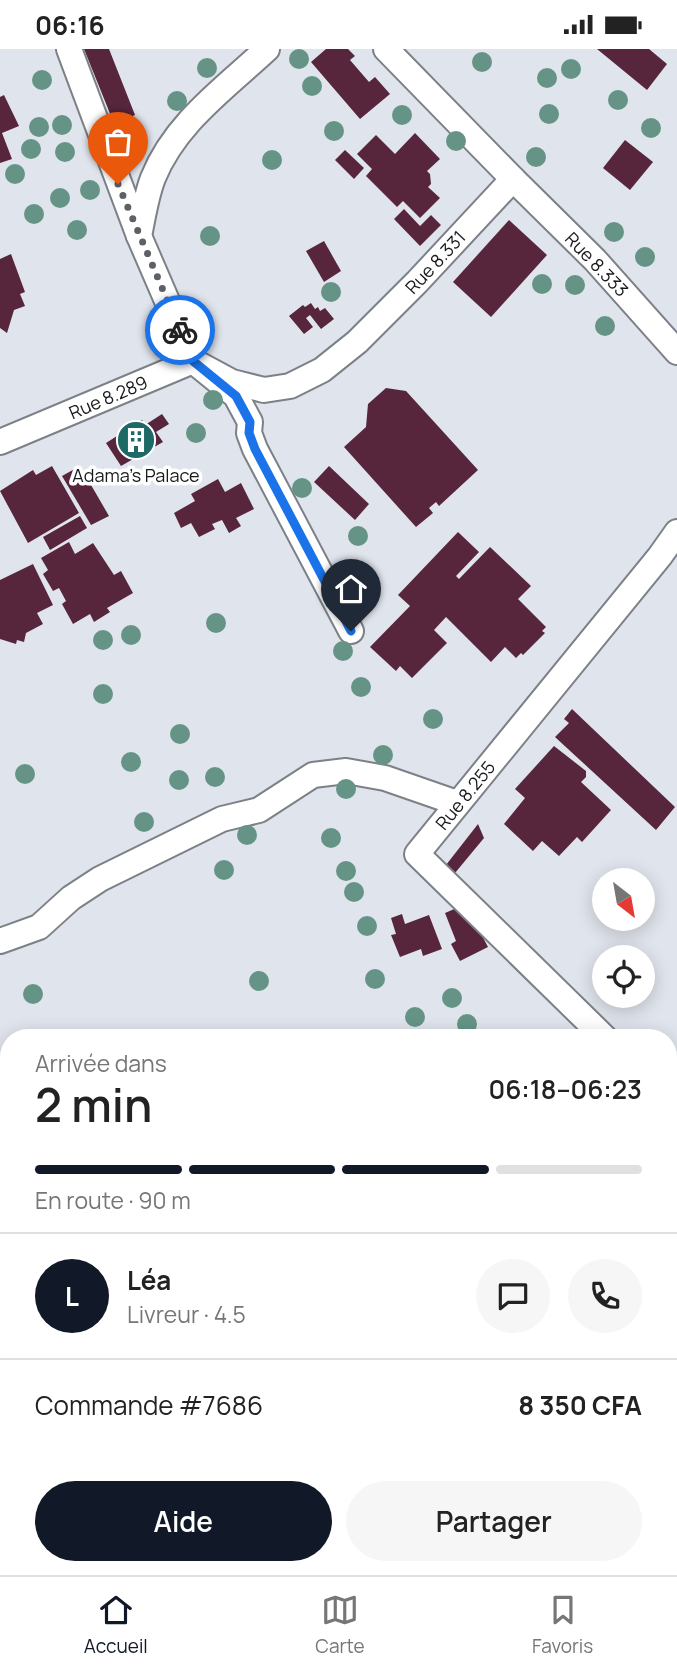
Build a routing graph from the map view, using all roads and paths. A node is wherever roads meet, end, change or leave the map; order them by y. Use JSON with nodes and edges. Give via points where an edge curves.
{"nodes":[{"id":1,"x":69,"y":49,"type":"edge"},
{"id":2,"x":267,"y":49,"type":"edge"},
{"id":3,"x":386,"y":49,"type":"edge"},
{"id":4,"x":513,"y":179,"type":"junction"},
{"id":5,"x":139,"y":236,"type":"junction"},
{"id":6,"x":677,"y":352,"type":"edge"},
{"id":7,"x":193,"y":361,"type":"junction"},
{"id":8,"x":0,"y":442,"type":"edge"},
{"id":9,"x":677,"y":532,"type":"edge"},
{"id":10,"x":351,"y":631,"type":"dead end"},
{"id":11,"x":457,"y":803,"type":"junction"},
{"id":12,"x":0,"y":941,"type":"edge"},
{"id":13,"x":596,"y":1029,"type":"edge"}],
"edges":[{"from":1,"to":5,"type":"street"},
{"from":2,"to":5,"type":"street","via":[[171,143],[153,179]]},
{"from":3,"to":4,"type":"street"},
{"from":4,"to":6,"type":"street","name":"Rue 8.333","via":[[595,260]]},
{"from":4,"to":7,"type":"street","name":"Rue 8.331","via":[[357,342],[322,370],[289,386],[264,390],[232,382]]},
{"from":5,"to":7,"type":"street"},
{"from":7,"to":8,"type":"street","name":"Rue 8.289"},
{"from":7,"to":10,"type":"street","via":[[236,396],[250,422],[255,449]]},
{"from":9,"to":11,"type":"street","name":"Rue 8.255"},
{"from":11,"to":12,"type":"street","via":[[385,778],[346,771],[313,775],[259,810],[222,819],[100,879],[39,927]]},
{"from":11,"to":13,"type":"street","name":"Rue 8.255","via":[[417,854]]}]}
